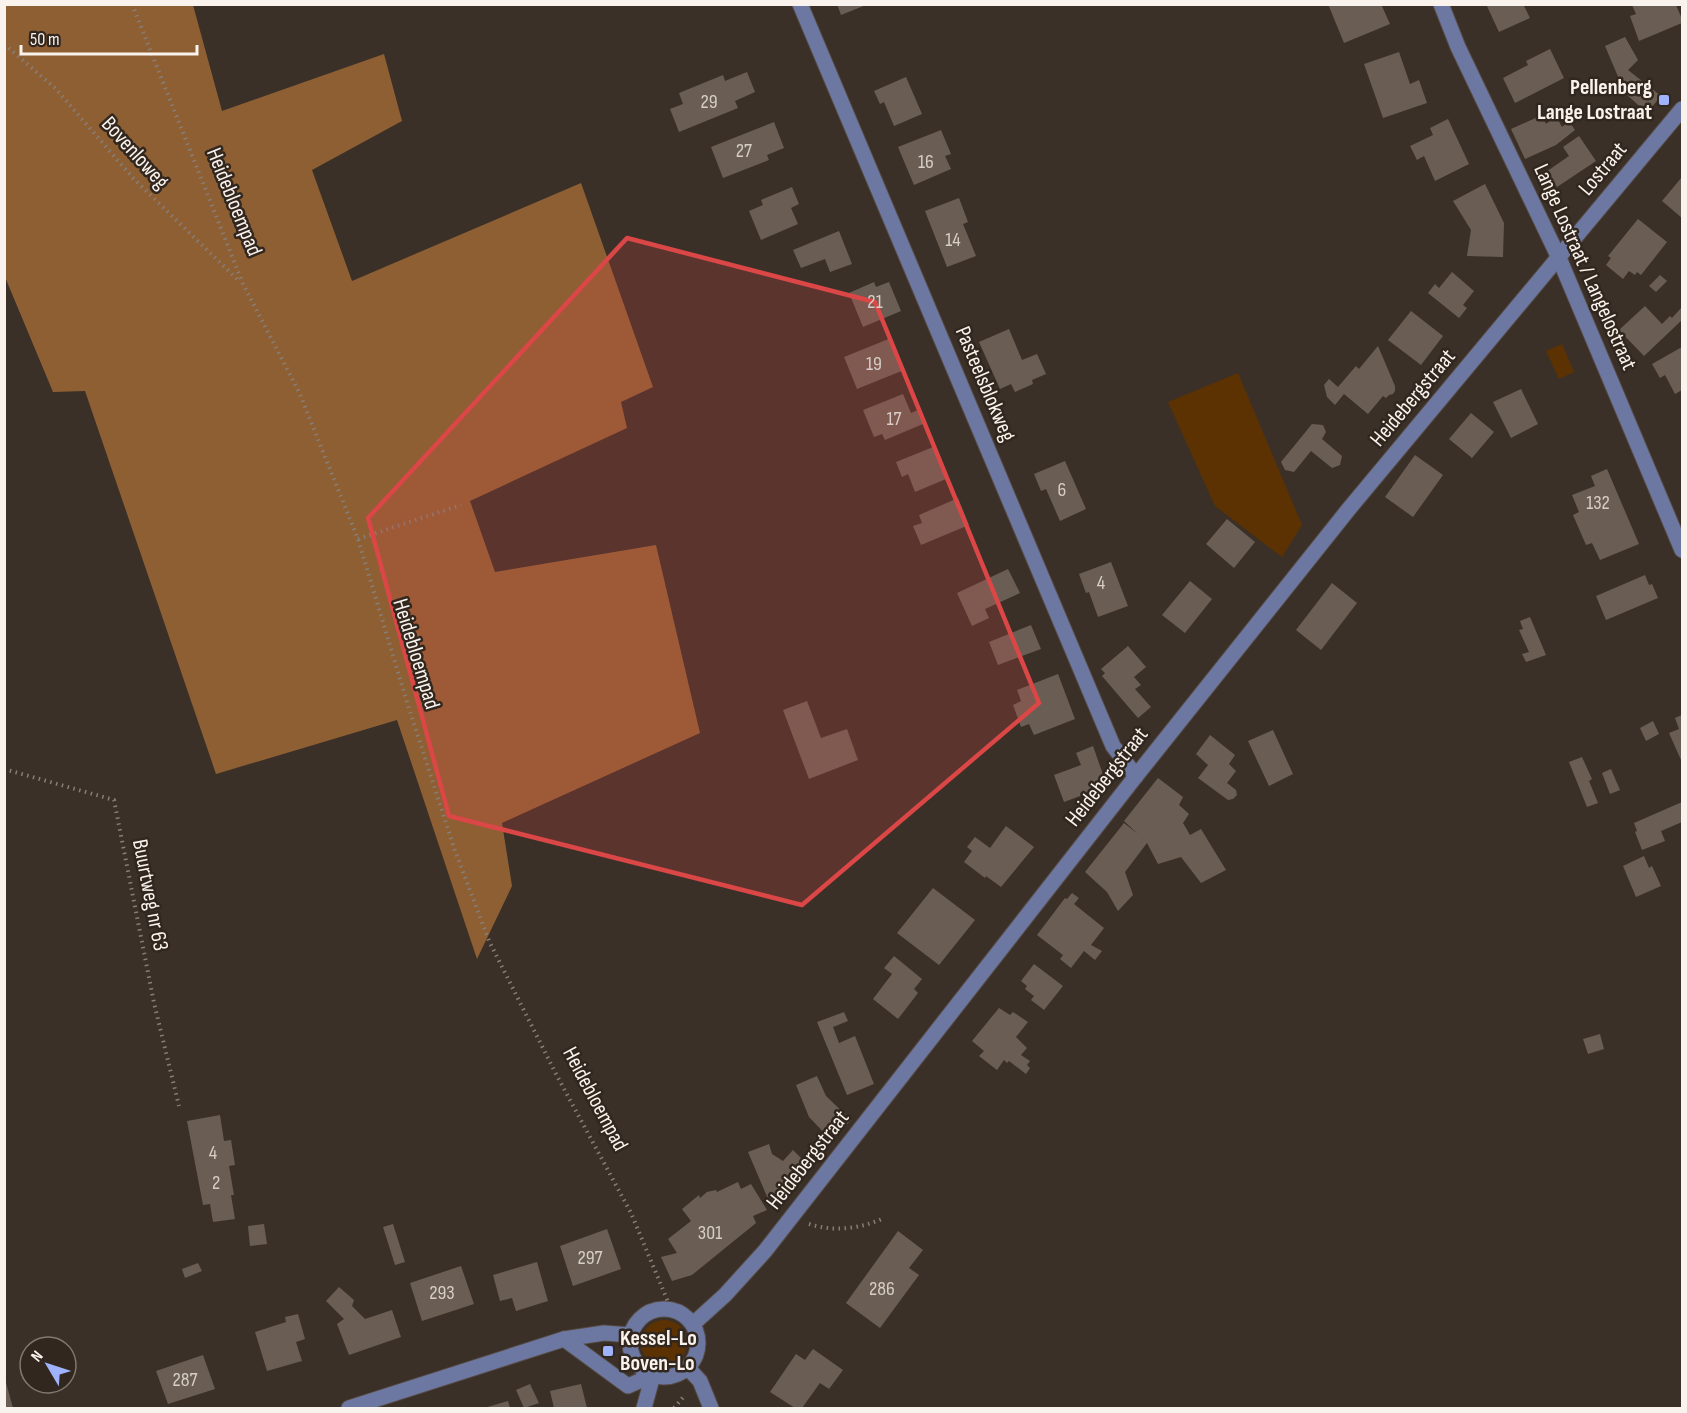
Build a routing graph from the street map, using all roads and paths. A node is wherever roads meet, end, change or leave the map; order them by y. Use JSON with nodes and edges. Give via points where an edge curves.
{"nodes":[{"id":1,"x":132,"y":4,"type":"edge"},
{"id":2,"x":800,"y":4,"type":"edge"},
{"id":3,"x":1441,"y":4,"type":"edge"},
{"id":4,"x":4,"y":44,"type":"edge"},
{"id":5,"x":1683,"y":109,"type":"edge"},
{"id":6,"x":1559,"y":258,"type":"junction"},
{"id":7,"x":243,"y":284,"type":"junction"},
{"id":8,"x":461,"y":505,"type":"dead end"},
{"id":9,"x":358,"y":539,"type":"junction"},
{"id":10,"x":1683,"y":550,"type":"edge"},
{"id":11,"x":4,"y":769,"type":"edge"},
{"id":12,"x":1136,"y":776,"type":"junction"},
{"id":13,"x":179,"y":1107,"type":"dead end"},
{"id":14,"x":792,"y":1216,"type":"junction"},
{"id":15,"x":882,"y":1219,"type":"dead end"},
{"id":16,"x":671,"y":1310,"type":"junction"},
{"id":17,"x":693,"y":1324,"type":"junction"},
{"id":18,"x":631,"y":1335,"type":"junction"},
{"id":19,"x":564,"y":1339,"type":"junction"},
{"id":20,"x":688,"y":1368,"type":"junction"},
{"id":21,"x":653,"y":1375,"type":"junction"},
{"id":22,"x":350,"y":1408,"type":"edge"},
{"id":23,"x":644,"y":1408,"type":"edge"},
{"id":24,"x":711,"y":1408,"type":"edge"}],
"edges":[{"from":1,"to":7,"type":"path","name":"Heidebloempad"},
{"from":2,"to":12,"type":"street","name":"Pasteelsblokweg","via":[[1113,747]]},
{"from":3,"to":6,"type":"street","name":"Lange Lostraat / Langelostraat"},
{"from":4,"to":7,"type":"path","name":"Bovenloweg","via":[[56,88],[132,178]]},
{"from":5,"to":6,"type":"street","name":"Lostraat"},
{"from":6,"to":10,"type":"street","name":"Lange Lostraat / Langelostraat"},
{"from":6,"to":12,"type":"street","name":"Heidebergstraat","via":[[1348,510]]},
{"from":7,"to":9,"type":"path","name":"Heidebloempad","via":[[299,392]]},
{"from":8,"to":9,"type":"path"},
{"from":9,"to":16,"type":"path","name":"Heidebloempad","via":[[447,825],[489,940],[631,1213]]},
{"from":11,"to":13,"type":"path","name":"Buurtweg nr 63","via":[[114,800]]},
{"from":12,"to":14,"type":"street","name":"Heidebergstraat"},
{"from":14,"to":15,"type":"path","via":[[830,1229],[857,1227]]},
{"from":14,"to":17,"type":"street","name":"Heidebergstraat","via":[[735,1285]]},
{"from":16,"to":17,"type":"street"},
{"from":16,"to":18,"type":"street","via":[[649,1313],[640,1319]]},
{"from":17,"to":20,"type":"street","via":[[698,1347]]},
{"from":18,"to":19,"type":"street"},
{"from":18,"to":21,"type":"street","via":[[635,1361]]},
{"from":19,"to":21,"type":"street","via":[[628,1386]]},
{"from":19,"to":22,"type":"street"},
{"from":20,"to":21,"type":"street","via":[[671,1376]]},
{"from":20,"to":24,"type":"street","via":[[700,1381]]},
{"from":21,"to":23,"type":"street"}]}
